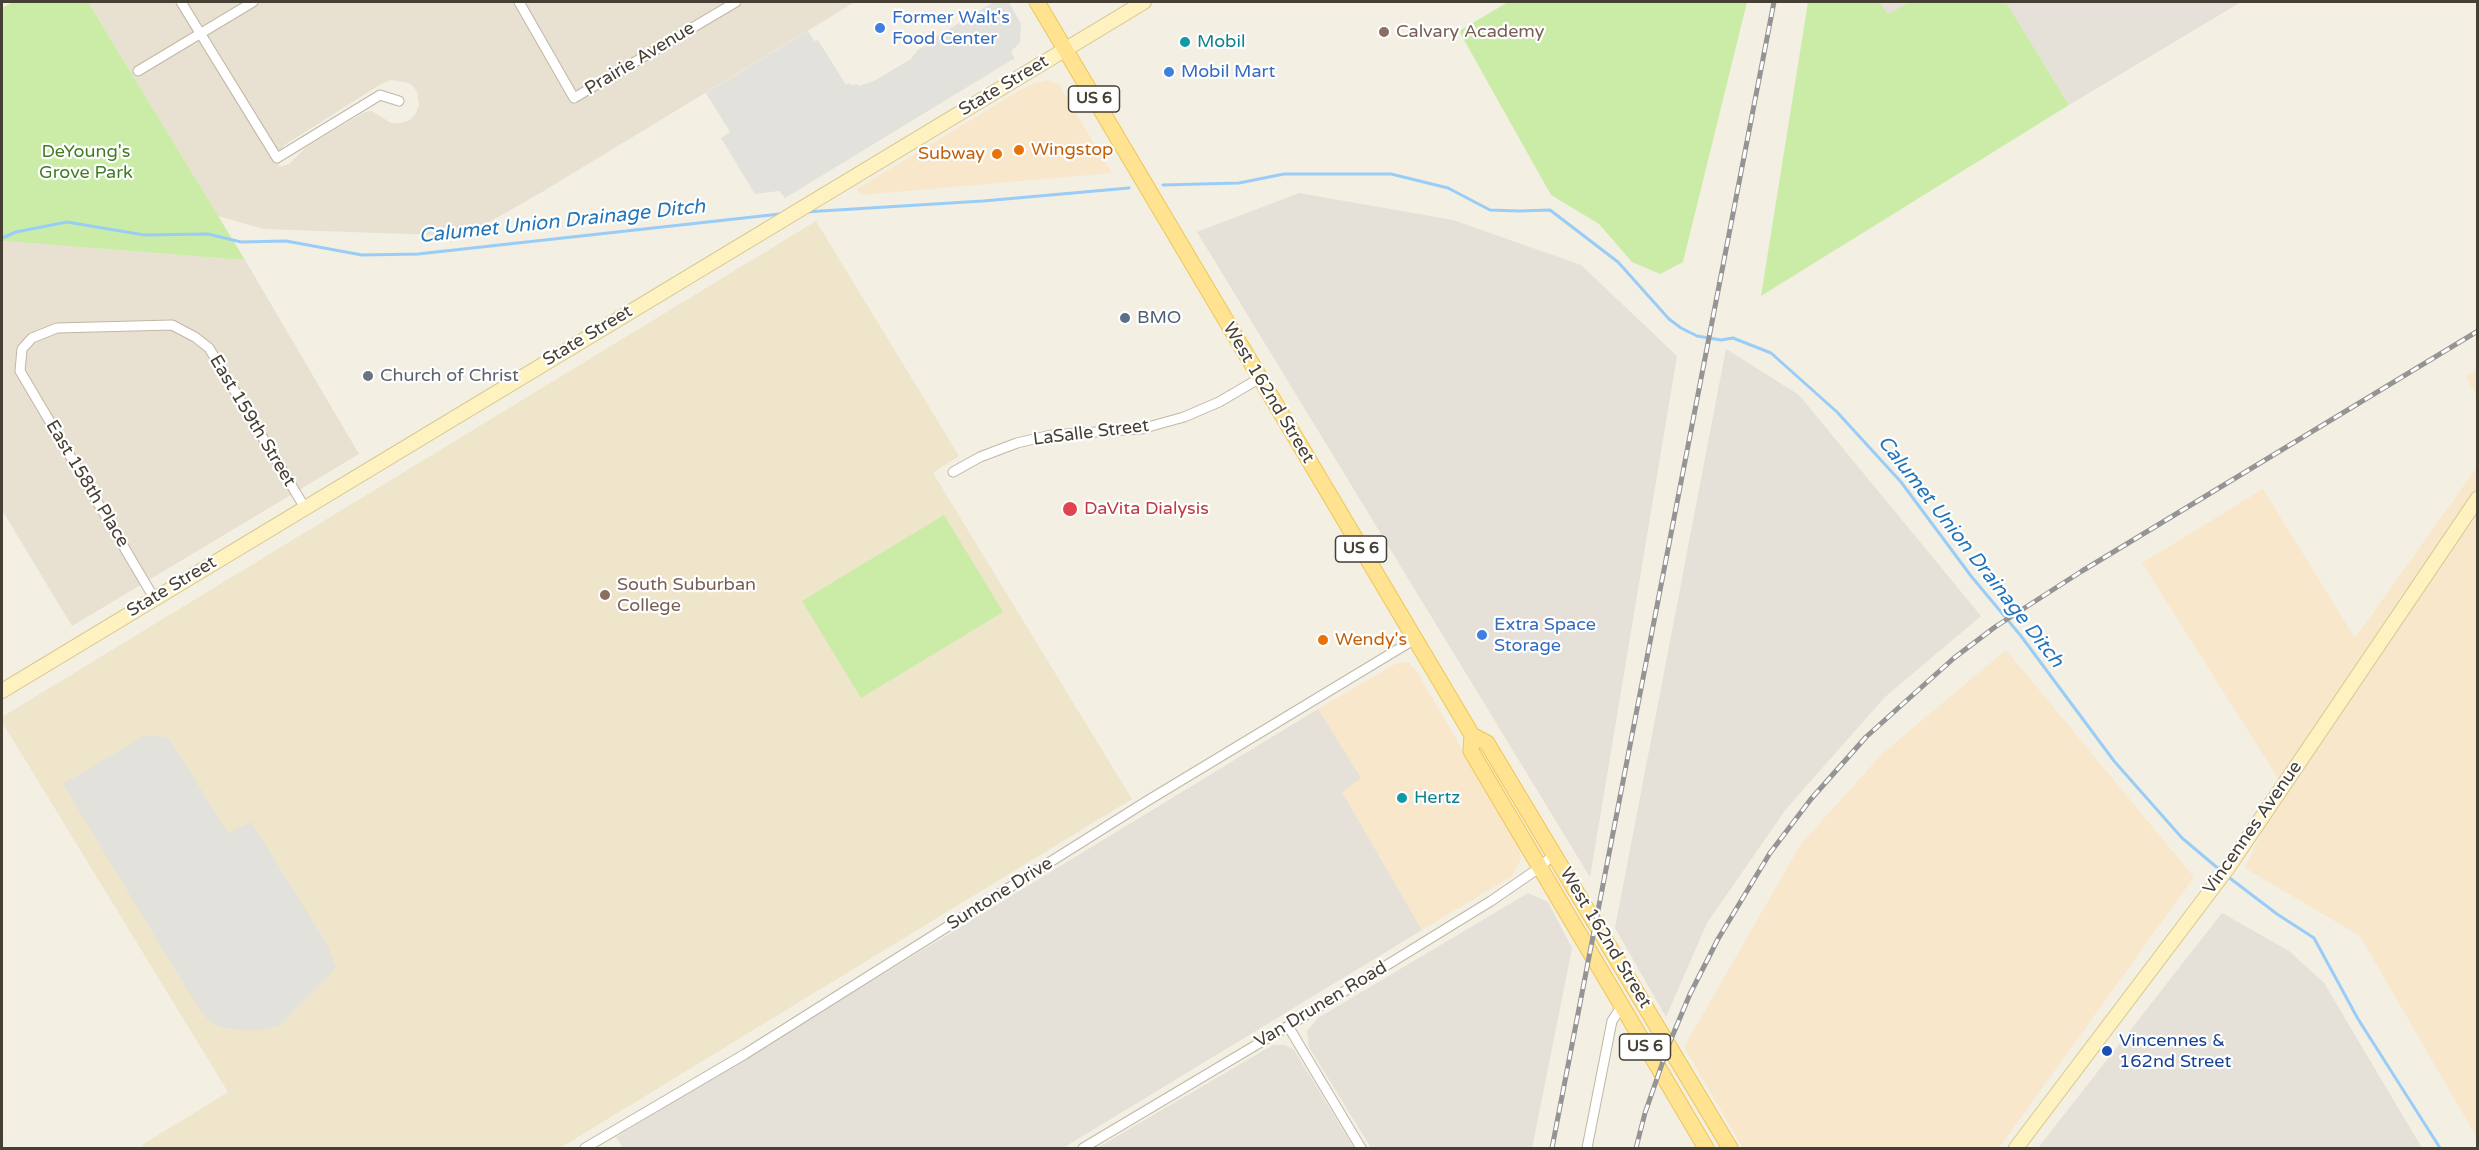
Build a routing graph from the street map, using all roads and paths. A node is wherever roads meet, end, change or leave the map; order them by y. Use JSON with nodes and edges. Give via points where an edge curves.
{"nodes":[{"id":1,"x":181,"y":2,"type":"edge"},
{"id":2,"x":253,"y":2,"type":"edge"},
{"id":3,"x":519,"y":2,"type":"edge"},
{"id":4,"x":736,"y":2,"type":"edge"},
{"id":5,"x":1037,"y":2,"type":"edge"},
{"id":6,"x":1144,"y":2,"type":"edge"},
{"id":7,"x":201,"y":33,"type":"junction"},
{"id":8,"x":1065,"y":50,"type":"junction"},
{"id":9,"x":138,"y":71,"type":"dead end"},
{"id":10,"x":399,"y":100,"type":"dead end"},
{"id":11,"x":195,"y":337,"type":"joint"},
{"id":12,"x":1260,"y":378,"type":"junction"},
{"id":13,"x":954,"y":472,"type":"dead end"},
{"id":14,"x":2478,"y":498,"type":"edge"},
{"id":15,"x":305,"y":508,"type":"junction"},
{"id":16,"x":154,"y":598,"type":"junction"},
{"id":17,"x":1414,"y":639,"type":"junction"},
{"id":18,"x":2,"y":691,"type":"edge"},
{"id":19,"x":1472,"y":735,"type":"junction"},
{"id":20,"x":1554,"y":854,"type":"junction"},
{"id":21,"x":1539,"y":868,"type":"junction"},
{"id":22,"x":1639,"y":994,"type":"junction"},
{"id":23,"x":1621,"y":1007,"type":"junction"},
{"id":24,"x":1288,"y":1026,"type":"junction"},
{"id":25,"x":585,"y":1149,"type":"edge"},
{"id":26,"x":1083,"y":1149,"type":"edge"},
{"id":27,"x":1361,"y":1149,"type":"edge"},
{"id":28,"x":1587,"y":1149,"type":"edge"},
{"id":29,"x":1706,"y":1149,"type":"edge"},
{"id":30,"x":1730,"y":1149,"type":"edge"},
{"id":31,"x":2016,"y":1149,"type":"edge"}],
"edges":[{"from":1,"to":7,"type":"street"},
{"from":2,"to":7,"type":"street"},
{"from":3,"to":4,"type":"street","name":"Prairie Avenue","via":[[574,98]]},
{"from":5,"to":8,"type":"main road","number":"US 6"},
{"from":6,"to":8,"type":"main road","name":"State Street"},
{"from":7,"to":9,"type":"street"},
{"from":7,"to":10,"type":"street","via":[[277,158],[380,95]]},
{"from":8,"to":12,"type":"main road","name":"West 162nd Street","number":"US 6"},
{"from":8,"to":15,"type":"main road","name":"State Street"},
{"from":11,"to":15,"type":"street","name":"East 159th Street","via":[[209,348]]},
{"from":11,"to":16,"type":"street","name":"East 158th Place","via":[[172,325],[57,328],[32,338],[22,349],[20,370]]},
{"from":12,"to":13,"type":"street","name":"LaSalle Street","via":[[1184,417],[1141,429],[1051,435],[1017,442]]},
{"from":12,"to":17,"type":"main road","name":"West 162nd Street","number":"US 6"},
{"from":14,"to":31,"type":"main road","name":"Vincennes Avenue","via":[[2223,874]]},
{"from":15,"to":16,"type":"main road","name":"State Street"},
{"from":16,"to":18,"type":"main road","name":"State Street"},
{"from":17,"to":19,"type":"main road","name":"West 162nd Street","number":"US 6"},
{"from":17,"to":25,"type":"street","name":"Suntone Drive"},
{"from":19,"to":20,"type":"main road","name":"West 162nd Street","number":"US 6","via":[[1487,742]]},
{"from":19,"to":21,"type":"main road","name":"West 162nd Street","number":"US 6","via":[[1471,751]]},
{"from":20,"to":21,"type":"street","name":"Van Drunen Road"},
{"from":20,"to":22,"type":"main road","name":"West 162nd Street","number":"US 6"},
{"from":21,"to":23,"type":"main road","name":"West 162nd Street","number":"US 6"},
{"from":21,"to":24,"type":"street","name":"Van Drunen Road"},
{"from":22,"to":23,"type":"main road"},
{"from":22,"to":30,"type":"main road","name":"West 162nd Street","number":"US 6"},
{"from":23,"to":28,"type":"street","via":[[1612,1021]]},
{"from":23,"to":29,"type":"main road","name":"West 162nd Street","number":"US 6"},
{"from":24,"to":26,"type":"street","name":"Van Drunen Road"},
{"from":24,"to":27,"type":"street"}]}
